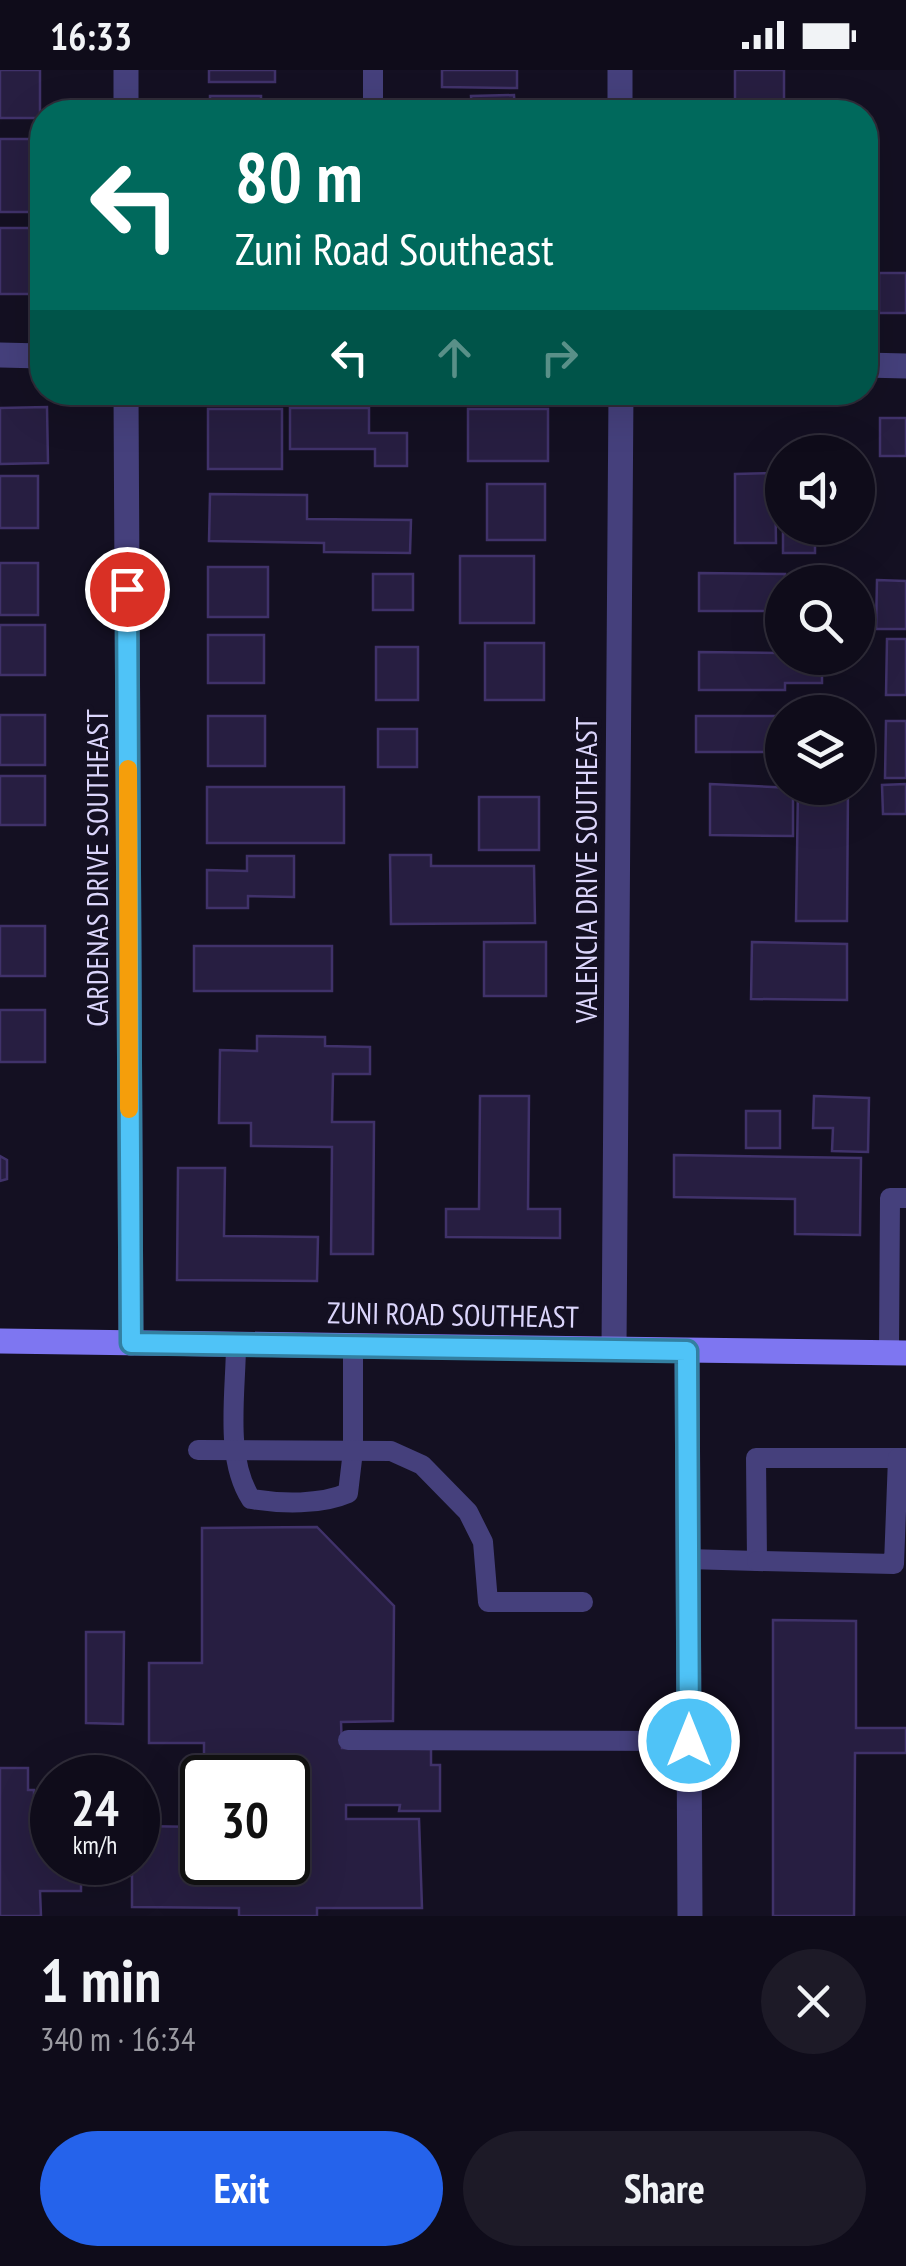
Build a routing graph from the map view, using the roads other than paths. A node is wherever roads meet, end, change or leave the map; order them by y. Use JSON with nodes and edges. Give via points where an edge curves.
{"nodes":[{"id":1,"x":126,"y":70,"type":"edge"},
{"id":2,"x":373,"y":70,"type":"edge"},
{"id":3,"x":620,"y":70,"type":"edge"},
{"id":4,"x":126,"y":100,"type":"edge"},
{"id":5,"x":372,"y":100,"type":"edge"},
{"id":6,"x":620,"y":100,"type":"edge"},
{"id":7,"x":0,"y":355,"type":"edge"},
{"id":8,"x":30,"y":356,"type":"edge"},
{"id":9,"x":878,"y":366,"type":"edge"},
{"id":10,"x":906,"y":366,"type":"edge"},
{"id":11,"x":126,"y":405,"type":"edge"},
{"id":12,"x":621,"y":405,"type":"edge"},
{"id":13,"x":906,"y":1198,"type":"edge"},
{"id":14,"x":0,"y":1341,"type":"edge"},
{"id":15,"x":131,"y":1343,"type":"junction"},
{"id":16,"x":236,"y":1344,"type":"junction"},
{"id":17,"x":353,"y":1345,"type":"junction"},
{"id":18,"x":614,"y":1348,"type":"junction"},
{"id":19,"x":687,"y":1351,"type":"junction"},
{"id":20,"x":897,"y":1353,"type":"edge"},
{"id":21,"x":198,"y":1450,"type":"dead end"},
{"id":22,"x":236,"y":1450,"type":"junction"},
{"id":23,"x":353,"y":1451,"type":"junction"},
{"id":24,"x":902,"y":1458,"type":"edge"},
{"id":25,"x":688,"y":1559,"type":"junction"},
{"id":26,"x":757,"y":1561,"type":"junction"},
{"id":27,"x":583,"y":1602,"type":"dead end"},
{"id":28,"x":348,"y":1740,"type":"dead end"},
{"id":29,"x":689,"y":1741,"type":"junction"},
{"id":30,"x":690,"y":1916,"type":"edge"}],
"edges":[{"from":1,"to":4,"type":"street"},
{"from":2,"to":5,"type":"lane"},
{"from":3,"to":6,"type":"street"},
{"from":7,"to":8,"type":"street"},
{"from":9,"to":10,"type":"street"},
{"from":11,"to":15,"type":"street","name":"CARDENAS DRIVE SOUTHEAST"},
{"from":12,"to":18,"type":"street","name":"VALENCIA DRIVE SOUTHEAST"},
{"from":13,"to":20,"type":"lane","via":[[890,1198]]},
{"from":14,"to":15,"type":"street","name":"ZUNI ROAD SOUTHEAST"},
{"from":15,"to":16,"type":"street","name":"ZUNI ROAD SOUTHEAST"},
{"from":16,"to":17,"type":"street","name":"ZUNI ROAD SOUTHEAST"},
{"from":16,"to":22,"type":"lane"},
{"from":17,"to":18,"type":"street","name":"ZUNI ROAD SOUTHEAST"},
{"from":17,"to":23,"type":"lane"},
{"from":18,"to":19,"type":"street","name":"ZUNI ROAD SOUTHEAST"},
{"from":19,"to":20,"type":"street","name":"ZUNI ROAD SOUTHEAST"},
{"from":19,"to":25,"type":"street"},
{"from":21,"to":22,"type":"lane"},
{"from":22,"to":23,"type":"lane"},
{"from":22,"to":23,"type":"lane","via":[[240,1482],[251,1499],[266,1501],[332,1500],[348,1493]]},
{"from":23,"to":27,"type":"lane","via":[[391,1451],[422,1466],[468,1512],[483,1542],[488,1602]]},
{"from":24,"to":26,"type":"lane","via":[[894,1564]]},
{"from":24,"to":26,"type":"lane","via":[[756,1458]]},
{"from":25,"to":26,"type":"lane"},
{"from":25,"to":29,"type":"street"},
{"from":28,"to":29,"type":"lane"},
{"from":29,"to":30,"type":"street"}]}
